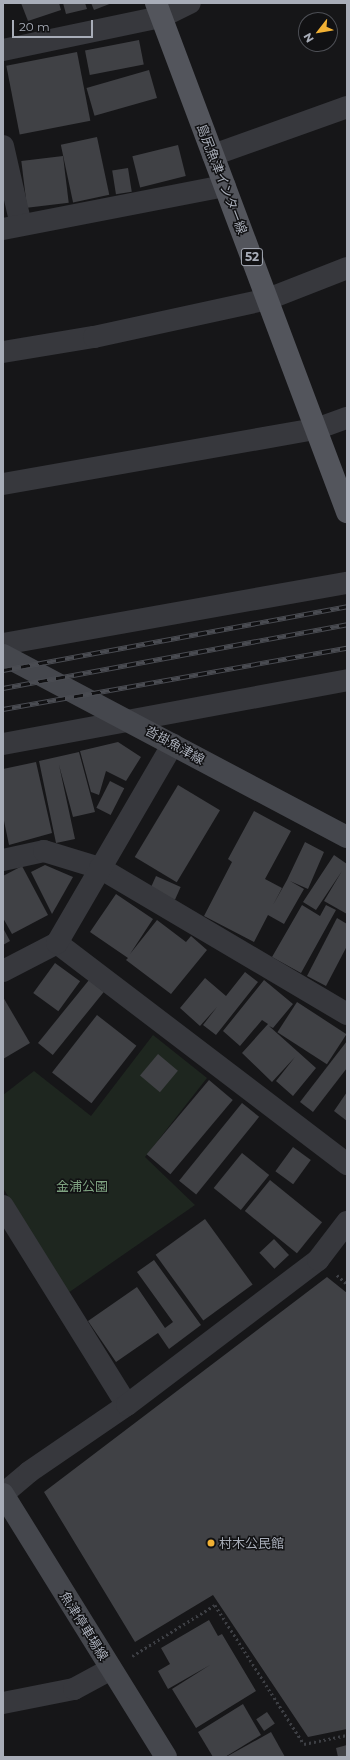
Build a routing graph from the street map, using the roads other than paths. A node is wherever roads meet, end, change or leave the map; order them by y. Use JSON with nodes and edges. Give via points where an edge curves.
{"nodes":[{"id":1,"x":190,"y":3,"type":"edge"},
{"id":2,"x":159,"y":10,"type":"edge"},
{"id":3,"x":3,"y":50,"type":"edge"},
{"id":4,"x":347,"y":107,"type":"edge"},
{"id":5,"x":3,"y":146,"type":"edge"},
{"id":6,"x":213,"y":155,"type":"junction"},
{"id":7,"x":225,"y":186,"type":"junction"},
{"id":8,"x":12,"y":227,"type":"edge"},
{"id":9,"x":347,"y":268,"type":"edge"},
{"id":10,"x":268,"y":299,"type":"junction"},
{"id":11,"x":3,"y":352,"type":"edge"},
{"id":12,"x":347,"y":418,"type":"edge"},
{"id":13,"x":316,"y":429,"type":"junction"},
{"id":14,"x":3,"y":484,"type":"edge"},
{"id":15,"x":347,"y":512,"type":"edge"},
{"id":16,"x":347,"y":583,"type":"edge"},
{"id":17,"x":3,"y":644,"type":"edge"},
{"id":18,"x":3,"y":655,"type":"edge"},
{"id":19,"x":347,"y":680,"type":"edge"},
{"id":20,"x":127,"y":719,"type":"junction"},
{"id":21,"x":3,"y":744,"type":"edge"},
{"id":22,"x":172,"y":744,"type":"junction"},
{"id":23,"x":347,"y":837,"type":"edge"},
{"id":24,"x":3,"y":860,"type":"edge"},
{"id":25,"x":100,"y":868,"type":"junction"},
{"id":26,"x":57,"y":943,"type":"junction"},
{"id":27,"x":3,"y":971,"type":"edge"},
{"id":28,"x":347,"y":1014,"type":"edge"},
{"id":29,"x":347,"y":1164,"type":"edge"},
{"id":30,"x":3,"y":1206,"type":"edge"},
{"id":31,"x":347,"y":1222,"type":"edge"},
{"id":32,"x":127,"y":1405,"type":"junction"},
{"id":33,"x":3,"y":1494,"type":"edge"},
{"id":34,"x":111,"y":1669,"type":"junction"},
{"id":35,"x":3,"y":1703,"type":"edge"},
{"id":36,"x":166,"y":1757,"type":"edge"}],
"edges":[{"from":1,"to":2,"type":"street"},
{"from":2,"to":3,"type":"street"},
{"from":2,"to":6,"type":"main road","name":"島尻魚津インター線","number":"52"},
{"from":4,"to":6,"type":"street"},
{"from":5,"to":8,"type":"street"},
{"from":6,"to":7,"type":"main road","name":"島尻魚津インター線","number":"52"},
{"from":7,"to":8,"type":"street"},
{"from":7,"to":10,"type":"main road","name":"島尻魚津インター線","number":"52"},
{"from":9,"to":10,"type":"street"},
{"from":10,"to":11,"type":"street","via":[[94,337]]},
{"from":10,"to":13,"type":"main road","name":"島尻魚津インター線","number":"52"},
{"from":12,"to":13,"type":"street"},
{"from":13,"to":14,"type":"street"},
{"from":13,"to":15,"type":"main road","name":"島尻魚津インター線","number":"52"},
{"from":16,"to":17,"type":"street"},
{"from":18,"to":20,"type":"main road","name":"沓掛魚津線"},
{"from":19,"to":20,"type":"street"},
{"from":20,"to":21,"type":"street"},
{"from":20,"to":22,"type":"main road","name":"沓掛魚津線"},
{"from":22,"to":23,"type":"main road","name":"沓掛魚津線"},
{"from":22,"to":25,"type":"street"},
{"from":24,"to":25,"type":"street","via":[[44,852]]},
{"from":25,"to":26,"type":"street"},
{"from":25,"to":28,"type":"street"},
{"from":26,"to":27,"type":"street"},
{"from":26,"to":29,"type":"street"},
{"from":30,"to":32,"type":"street"},
{"from":31,"to":32,"type":"street","via":[[318,1260]]},
{"from":32,"to":33,"type":"street","via":[[29,1472]]},
{"from":33,"to":34,"type":"main road","name":"魚津停車場線"},
{"from":34,"to":35,"type":"street","via":[[74,1689]]},
{"from":34,"to":36,"type":"main road","name":"魚津停車場線"}]}
